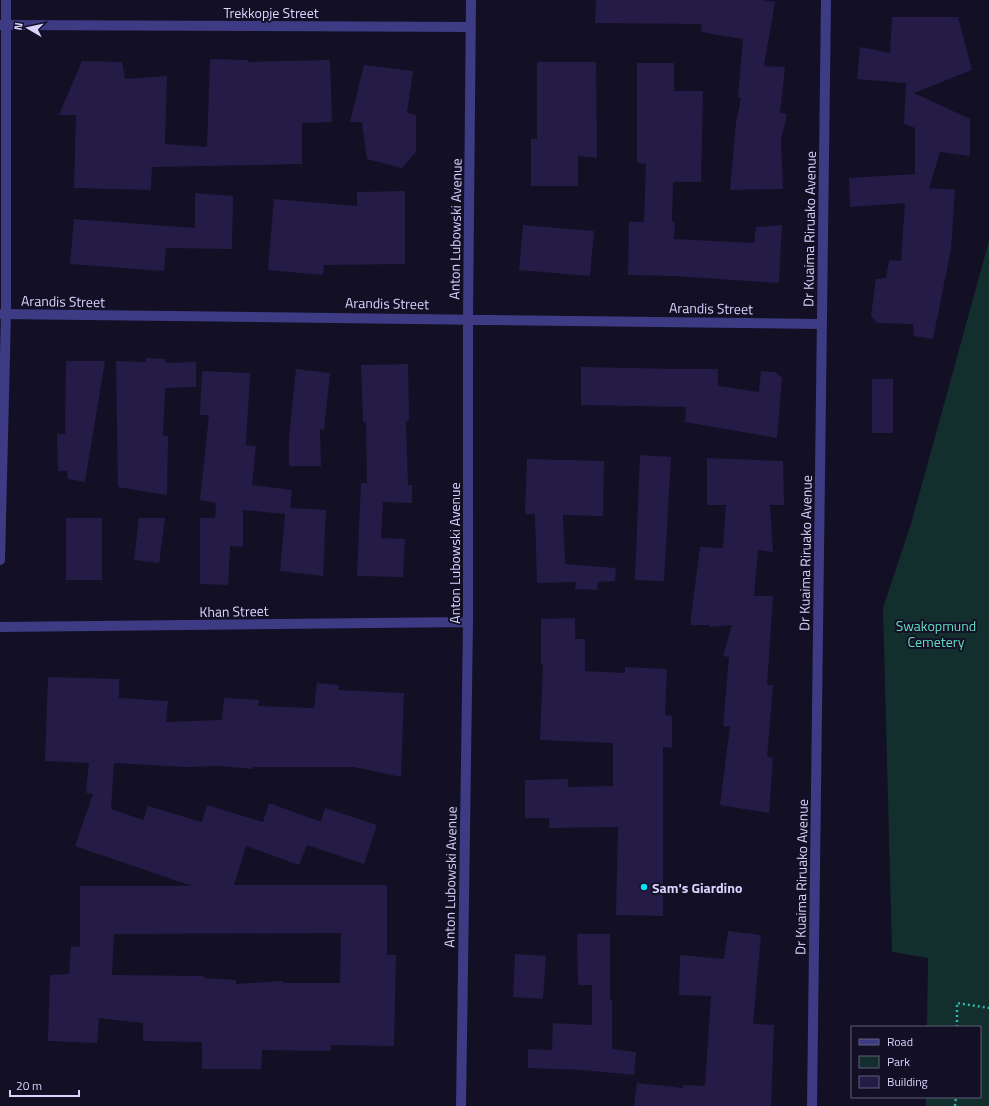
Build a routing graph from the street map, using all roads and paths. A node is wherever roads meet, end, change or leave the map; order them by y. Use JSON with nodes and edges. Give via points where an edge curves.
{"nodes":[{"id":1,"x":6,"y":0,"type":"edge"},
{"id":2,"x":471,"y":0,"type":"edge"},
{"id":3,"x":826,"y":0,"type":"edge"},
{"id":4,"x":3,"y":25,"type":"edge"},
{"id":5,"x":471,"y":27,"type":"junction"},
{"id":6,"x":3,"y":314,"type":"edge"},
{"id":7,"x":468,"y":318,"type":"junction"},
{"id":8,"x":821,"y":324,"type":"junction"},
{"id":9,"x":0,"y":560,"type":"edge"},
{"id":10,"x":468,"y":622,"type":"junction"},
{"id":11,"x":0,"y":627,"type":"edge"},
{"id":12,"x":989,"y":1008,"type":"edge"},
{"id":13,"x":957,"y":1026,"type":"edge"},
{"id":14,"x":461,"y":1106,"type":"edge"},
{"id":15,"x":812,"y":1106,"type":"edge"}],
"edges":[{"from":1,"to":4,"type":"street"},
{"from":2,"to":5,"type":"street","name":"Anton Lubowski Avenue"},
{"from":3,"to":8,"type":"street","name":"Dr Kuaima Riruako Avenue"},
{"from":4,"to":5,"type":"street","name":"Trekkopje Street"},
{"from":4,"to":6,"type":"street"},
{"from":5,"to":7,"type":"street","name":"Anton Lubowski Avenue"},
{"from":6,"to":7,"type":"street","name":"Arandis Street"},
{"from":6,"to":9,"type":"street"},
{"from":7,"to":8,"type":"street","name":"Arandis Street"},
{"from":7,"to":10,"type":"street","name":"Anton Lubowski Avenue"},
{"from":8,"to":15,"type":"street","name":"Dr Kuaima Riruako Avenue"},
{"from":10,"to":11,"type":"street","name":"Khan Street"},
{"from":10,"to":14,"type":"street","name":"Anton Lubowski Avenue"},
{"from":12,"to":13,"type":"path","via":[[957,1003]]}]}
